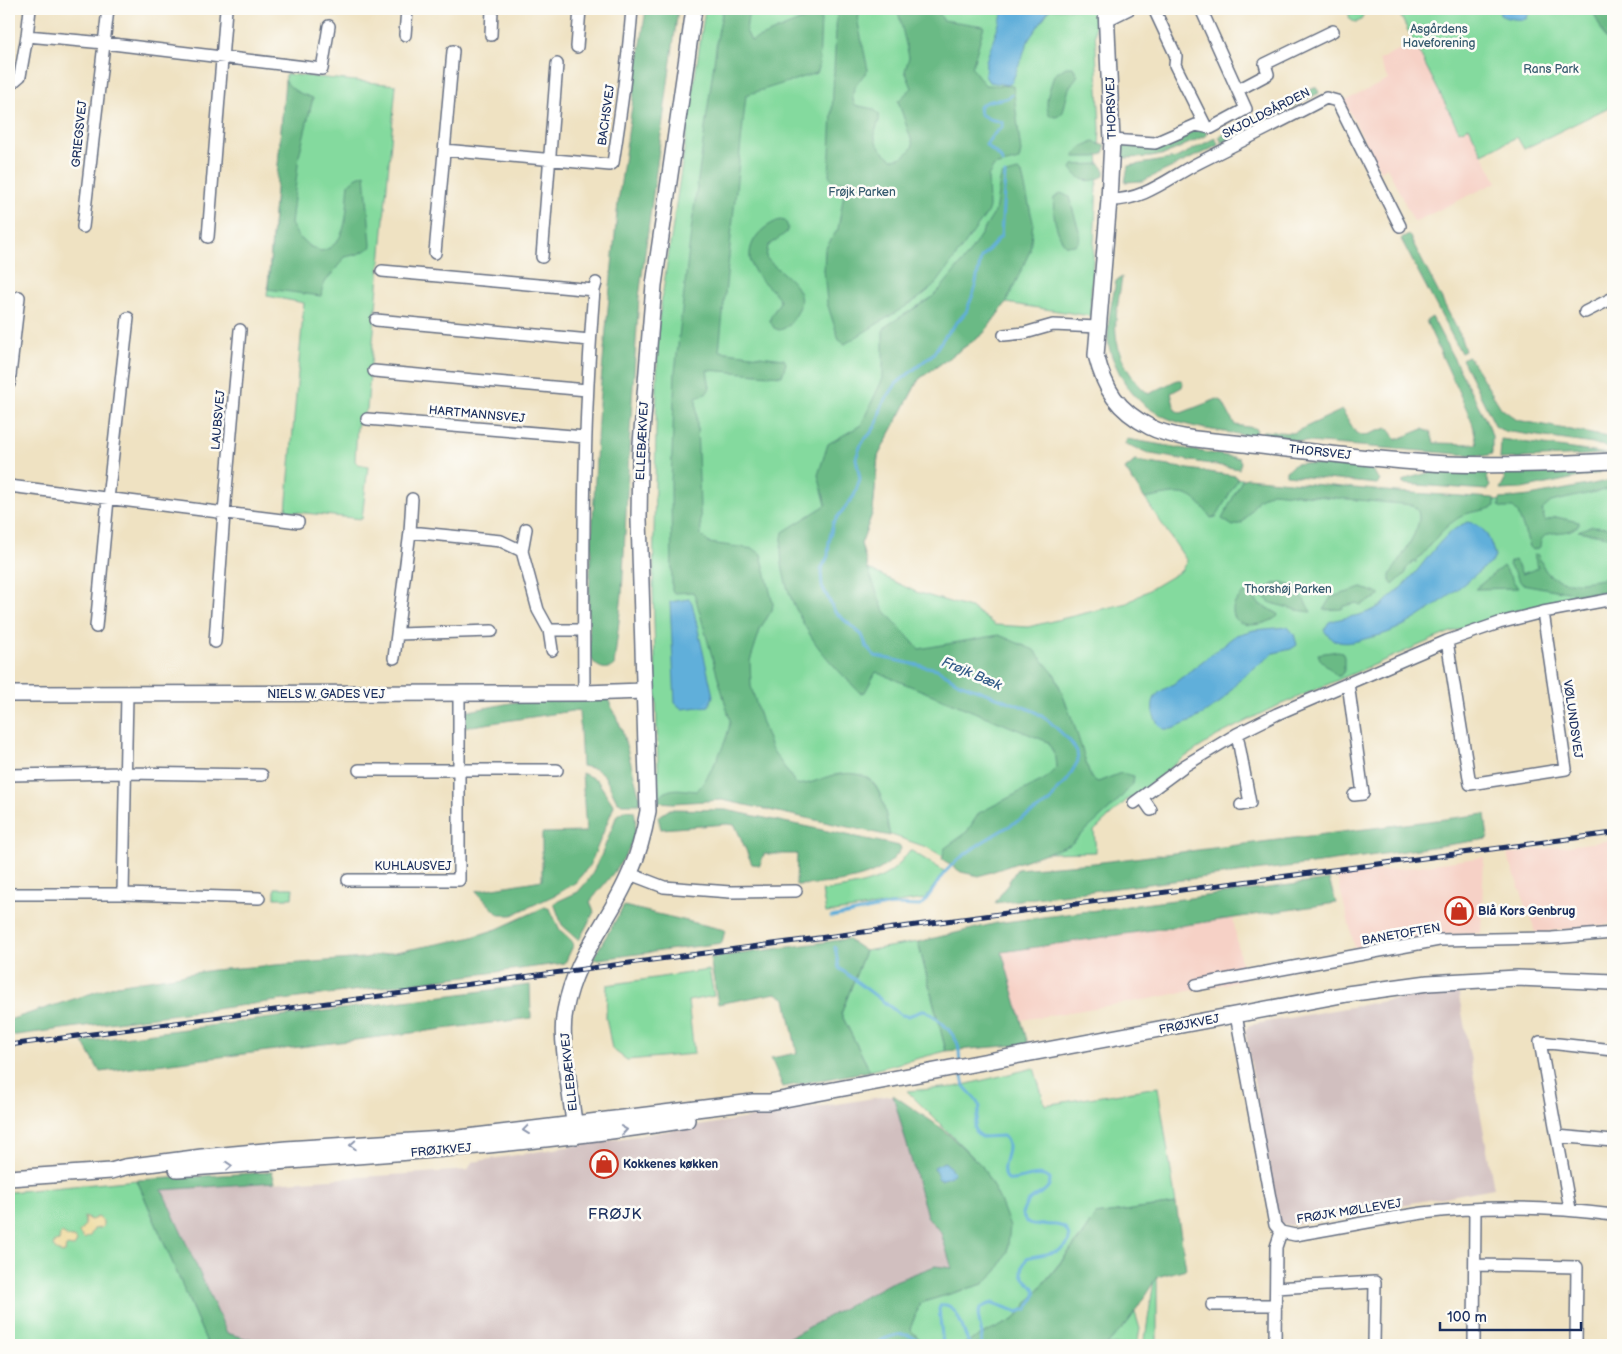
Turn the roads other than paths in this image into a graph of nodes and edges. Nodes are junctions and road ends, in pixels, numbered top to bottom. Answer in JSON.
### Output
{"nodes":[{"id":1,"x":30,"y":9,"type":"edge"},
{"id":2,"x":108,"y":9,"type":"edge"},
{"id":3,"x":226,"y":9,"type":"edge"},
{"id":4,"x":407,"y":9,"type":"edge"},
{"id":5,"x":492,"y":9,"type":"edge"},
{"id":6,"x":580,"y":9,"type":"edge"},
{"id":7,"x":632,"y":9,"type":"edge"},
{"id":8,"x":694,"y":9,"type":"edge"},
{"id":9,"x":1129,"y":9,"type":"edge"},
{"id":10,"x":1154,"y":9,"type":"edge"},
{"id":11,"x":1201,"y":9,"type":"edge"},
{"id":12,"x":1107,"y":15,"type":"edge"},
{"id":13,"x":329,"y":26,"type":"dead end"},
{"id":14,"x":1334,"y":31,"type":"dead end"},
{"id":15,"x":491,"y":34,"type":"dead end"},
{"id":16,"x":405,"y":35,"type":"dead end"},
{"id":17,"x":27,"y":36,"type":"junction"},
{"id":18,"x":104,"y":43,"type":"junction"},
{"id":19,"x":576,"y":47,"type":"dead end"},
{"id":20,"x":453,"y":51,"type":"dead end"},
{"id":21,"x":222,"y":58,"type":"junction"},
{"id":22,"x":557,"y":64,"type":"dead end"},
{"id":23,"x":9,"y":82,"type":"edge"},
{"id":24,"x":1238,"y":90,"type":"junction"},
{"id":25,"x":1206,"y":127,"type":"junction"},
{"id":26,"x":1112,"y":140,"type":"junction"},
{"id":27,"x":444,"y":150,"type":"junction"},
{"id":28,"x":551,"y":160,"type":"junction"},
{"id":29,"x":1110,"y":200,"type":"junction"},
{"id":30,"x":1400,"y":226,"type":"dead end"},
{"id":31,"x":83,"y":227,"type":"dead end"},
{"id":32,"x":208,"y":237,"type":"dead end"},
{"id":33,"x":435,"y":253,"type":"dead end"},
{"id":34,"x":542,"y":257,"type":"dead end"},
{"id":35,"x":382,"y":271,"type":"dead end"},
{"id":36,"x":19,"y":297,"type":"dead end"},
{"id":37,"x":1613,"y":298,"type":"edge"},
{"id":38,"x":1585,"y":312,"type":"dead end"},
{"id":39,"x":128,"y":318,"type":"dead end"},
{"id":40,"x":376,"y":320,"type":"dead end"},
{"id":41,"x":1098,"y":326,"type":"junction"},
{"id":42,"x":240,"y":330,"type":"dead end"},
{"id":43,"x":1004,"y":335,"type":"dead end"},
{"id":44,"x":590,"y":340,"type":"junction"},
{"id":45,"x":374,"y":371,"type":"dead end"},
{"id":46,"x":9,"y":384,"type":"edge"},
{"id":47,"x":587,"y":390,"type":"junction"},
{"id":48,"x":367,"y":419,"type":"dead end"},
{"id":49,"x":585,"y":437,"type":"junction"},
{"id":50,"x":1613,"y":462,"type":"edge"},
{"id":51,"x":9,"y":486,"type":"edge"},
{"id":52,"x":108,"y":499,"type":"junction"},
{"id":53,"x":412,"y":499,"type":"dead end"},
{"id":54,"x":224,"y":513,"type":"junction"},
{"id":55,"x":298,"y":522,"type":"dead end"},
{"id":56,"x":526,"y":529,"type":"dead end"},
{"id":57,"x":410,"y":532,"type":"junction"},
{"id":58,"x":522,"y":551,"type":"junction"},
{"id":59,"x":1613,"y":599,"type":"edge"},
{"id":60,"x":1543,"y":612,"type":"junction"},
{"id":61,"x":96,"y":627,"type":"dead end"},
{"id":62,"x":549,"y":630,"type":"junction"},
{"id":63,"x":583,"y":630,"type":"junction"},
{"id":64,"x":492,"y":631,"type":"dead end"},
{"id":65,"x":398,"y":634,"type":"junction"},
{"id":66,"x":1447,"y":641,"type":"junction"},
{"id":67,"x":215,"y":642,"type":"dead end"},
{"id":68,"x":552,"y":650,"type":"dead end"},
{"id":69,"x":394,"y":658,"type":"dead end"},
{"id":70,"x":1348,"y":683,"type":"junction"},
{"id":71,"x":644,"y":691,"type":"junction"},
{"id":72,"x":9,"y":694,"type":"edge"},
{"id":73,"x":126,"y":694,"type":"junction"},
{"id":74,"x":459,"y":694,"type":"junction"},
{"id":75,"x":584,"y":694,"type":"junction"},
{"id":76,"x":1237,"y":734,"type":"junction"},
{"id":77,"x":359,"y":770,"type":"dead end"},
{"id":78,"x":459,"y":770,"type":"junction"},
{"id":79,"x":557,"y":770,"type":"dead end"},
{"id":80,"x":125,"y":774,"type":"junction"},
{"id":81,"x":9,"y":775,"type":"edge"},
{"id":82,"x":262,"y":775,"type":"dead end"},
{"id":83,"x":1354,"y":795,"type":"dead end"},
{"id":84,"x":1241,"y":805,"type":"dead end"},
{"id":85,"x":1152,"y":810,"type":"dead end"},
{"id":86,"x":630,"y":874,"type":"junction"},
{"id":87,"x":348,"y":880,"type":"dead end"},
{"id":88,"x":796,"y":891,"type":"dead end"},
{"id":89,"x":9,"y":894,"type":"edge"},
{"id":90,"x":123,"y":894,"type":"junction"},
{"id":91,"x":259,"y":898,"type":"dead end"},
{"id":92,"x":1613,"y":933,"type":"edge"},
{"id":93,"x":1613,"y":982,"type":"edge"},
{"id":94,"x":1196,"y":985,"type":"dead end"},
{"id":95,"x":1236,"y":1015,"type":"junction"},
{"id":96,"x":1613,"y":1050,"type":"edge"},
{"id":97,"x":575,"y":1130,"type":"junction"},
{"id":98,"x":1557,"y":1136,"type":"junction"},
{"id":99,"x":1613,"y":1141,"type":"edge"},
{"id":100,"x":9,"y":1178,"type":"edge"},
{"id":101,"x":1475,"y":1209,"type":"junction"},
{"id":102,"x":1570,"y":1210,"type":"junction"},
{"id":103,"x":1613,"y":1215,"type":"edge"},
{"id":104,"x":1281,"y":1232,"type":"junction"},
{"id":105,"x":1475,"y":1265,"type":"junction"},
{"id":106,"x":1276,"y":1288,"type":"junction"},
{"id":107,"x":1212,"y":1305,"type":"dead end"},
{"id":108,"x":1276,"y":1305,"type":"junction"},
{"id":109,"x":1275,"y":1345,"type":"edge"},
{"id":110,"x":1374,"y":1345,"type":"edge"},
{"id":111,"x":1474,"y":1345,"type":"edge"},
{"id":112,"x":1576,"y":1345,"type":"edge"}],
"edges":[{"from":1,"to":17,"type":"street"},
{"from":2,"to":18,"type":"street","name":"GRIEGSVEJ"},
{"from":3,"to":21,"type":"street"},
{"from":4,"to":16,"type":"street"},
{"from":5,"to":15,"type":"street"},
{"from":6,"to":19,"type":"street"},
{"from":7,"to":28,"type":"street","name":"BACHSVEJ"},
{"from":8,"to":71,"type":"street","name":"ELLEBÆKVEJ"},
{"from":9,"to":12,"type":"street"},
{"from":10,"to":25,"type":"street"},
{"from":11,"to":24,"type":"street"},
{"from":12,"to":26,"type":"street","name":"THORSVEJ"},
{"from":13,"to":21,"type":"street"},
{"from":14,"to":24,"type":"street"},
{"from":17,"to":18,"type":"street"},
{"from":17,"to":23,"type":"street"},
{"from":18,"to":21,"type":"street"},
{"from":18,"to":31,"type":"street","name":"GRIEGSVEJ"},
{"from":20,"to":27,"type":"street"},
{"from":21,"to":32,"type":"street"},
{"from":22,"to":28,"type":"street"},
{"from":24,"to":25,"type":"street"},
{"from":25,"to":26,"type":"street"},
{"from":26,"to":29,"type":"street","name":"THORSVEJ"},
{"from":27,"to":28,"type":"street","name":"BACHSVEJ"},
{"from":27,"to":33,"type":"street"},
{"from":28,"to":34,"type":"street"},
{"from":29,"to":30,"type":"street","name":"SKJOLDGÅRDEN"},
{"from":29,"to":41,"type":"street","name":"THORSVEJ"},
{"from":35,"to":44,"type":"street"},
{"from":36,"to":46,"type":"street"},
{"from":37,"to":38,"type":"street"},
{"from":39,"to":52,"type":"street"},
{"from":40,"to":44,"type":"street"},
{"from":41,"to":43,"type":"street"},
{"from":41,"to":50,"type":"street","name":"THORSVEJ"},
{"from":42,"to":54,"type":"street","name":"LAUBSVEJ"},
{"from":44,"to":47,"type":"street"},
{"from":45,"to":47,"type":"street"},
{"from":47,"to":49,"type":"street"},
{"from":48,"to":49,"type":"street","name":"HARTMANNSVEJ"},
{"from":49,"to":63,"type":"street"},
{"from":51,"to":52,"type":"street"},
{"from":52,"to":54,"type":"street"},
{"from":52,"to":61,"type":"street"},
{"from":53,"to":57,"type":"street"},
{"from":54,"to":55,"type":"street"},
{"from":54,"to":67,"type":"street","name":"LAUBSVEJ"},
{"from":56,"to":58,"type":"street"},
{"from":57,"to":58,"type":"street"},
{"from":57,"to":65,"type":"street"},
{"from":58,"to":62,"type":"street"},
{"from":59,"to":60,"type":"street"},
{"from":60,"to":66,"type":"street"},
{"from":60,"to":66,"type":"street","name":"VØLUNDSVEJ"},
{"from":62,"to":63,"type":"street"},
{"from":62,"to":68,"type":"street"},
{"from":63,"to":75,"type":"street"},
{"from":64,"to":65,"type":"street"},
{"from":65,"to":69,"type":"street"},
{"from":66,"to":70,"type":"street"},
{"from":70,"to":76,"type":"street"},
{"from":70,"to":83,"type":"street"},
{"from":71,"to":75,"type":"street","name":"NIELS W. GADES VEJ"},
{"from":71,"to":86,"type":"street","name":"ELLEBÆKVEJ"},
{"from":72,"to":73,"type":"street","name":"NIELS W. GADES VEJ"},
{"from":73,"to":74,"type":"street","name":"NIELS W. GADES VEJ"},
{"from":73,"to":80,"type":"street"},
{"from":74,"to":75,"type":"street","name":"NIELS W. GADES VEJ"},
{"from":74,"to":78,"type":"street","name":"KUHLAUSVEJ"},
{"from":76,"to":84,"type":"street"},
{"from":76,"to":85,"type":"street"},
{"from":77,"to":78,"type":"street"},
{"from":78,"to":79,"type":"street"},
{"from":78,"to":87,"type":"street","name":"KUHLAUSVEJ"},
{"from":80,"to":81,"type":"street"},
{"from":80,"to":82,"type":"street"},
{"from":80,"to":90,"type":"street"},
{"from":86,"to":88,"type":"street"},
{"from":86,"to":97,"type":"street","name":"ELLEBÆKVEJ"},
{"from":89,"to":90,"type":"street"},
{"from":90,"to":91,"type":"street"},
{"from":92,"to":94,"type":"street","name":"BANETOFTEN"},
{"from":93,"to":95,"type":"street","name":"FRØJKVEJ"},
{"from":95,"to":97,"type":"street","name":"FRØJKVEJ"},
{"from":95,"to":104,"type":"street","name":"FRØJK MØLLEVEJ"},
{"from":96,"to":98,"type":"street"},
{"from":97,"to":100,"type":"street","name":"FRØJKVEJ"},
{"from":98,"to":99,"type":"street"},
{"from":98,"to":102,"type":"street"},
{"from":101,"to":102,"type":"street","name":"FRØJK MØLLEVEJ"},
{"from":101,"to":104,"type":"street","name":"FRØJK MØLLEVEJ"},
{"from":101,"to":105,"type":"street"},
{"from":102,"to":103,"type":"street","name":"FRØJK MØLLEVEJ"},
{"from":104,"to":106,"type":"street"},
{"from":105,"to":111,"type":"street"},
{"from":105,"to":112,"type":"street"},
{"from":106,"to":108,"type":"street"},
{"from":106,"to":110,"type":"street"},
{"from":107,"to":108,"type":"street"},
{"from":108,"to":109,"type":"street"}]}
